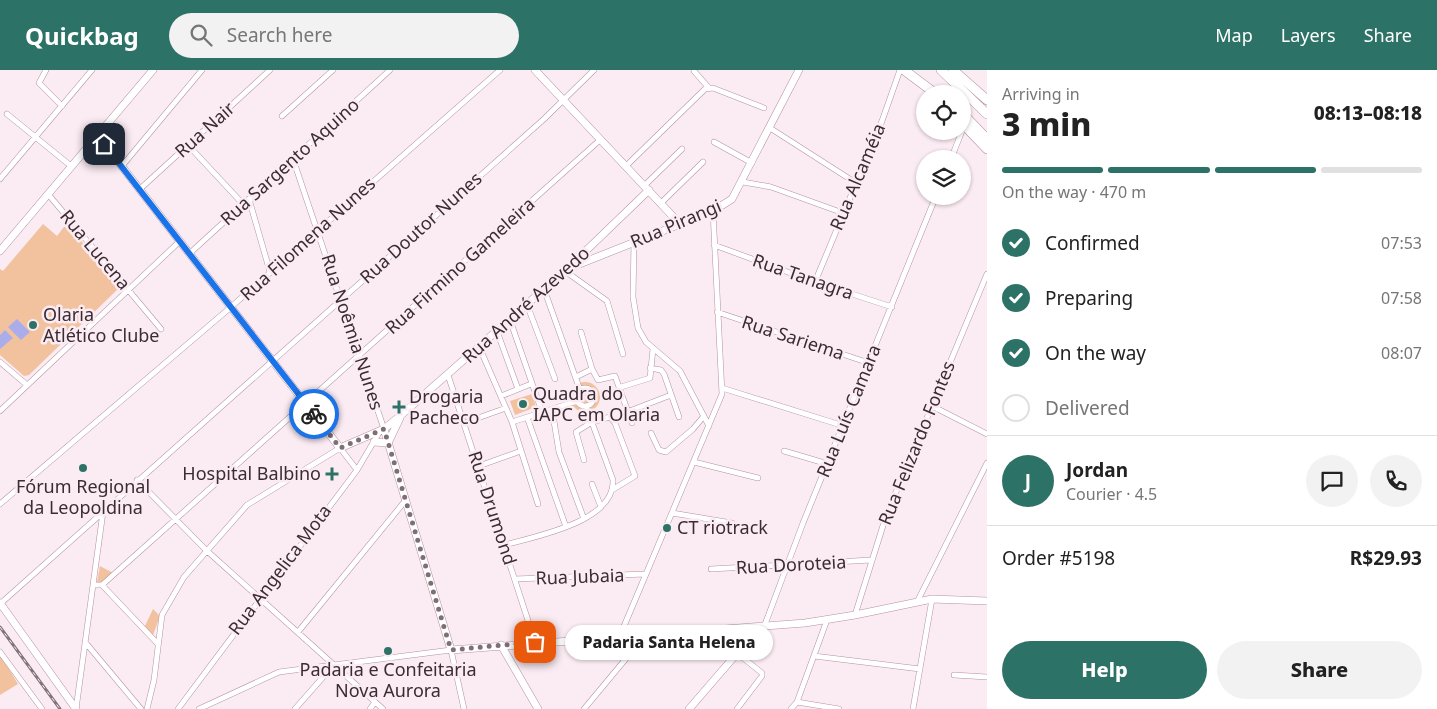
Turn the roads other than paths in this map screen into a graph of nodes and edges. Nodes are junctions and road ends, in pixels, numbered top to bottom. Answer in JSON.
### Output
{"nodes":[{"id":1,"x":46,"y":70,"type":"edge"},
{"id":2,"x":92,"y":70,"type":"edge"},
{"id":3,"x":153,"y":70,"type":"edge"},
{"id":4,"x":202,"y":70,"type":"edge"},
{"id":5,"x":332,"y":70,"type":"edge"},
{"id":6,"x":390,"y":70,"type":"edge"},
{"id":7,"x":500,"y":70,"type":"edge"},
{"id":8,"x":535,"y":70,"type":"edge"},
{"id":9,"x":594,"y":70,"type":"edge"},
{"id":10,"x":799,"y":70,"type":"edge"},
{"id":11,"x":902,"y":70,"type":"edge"},
{"id":12,"x":914,"y":70,"type":"edge"},
{"id":13,"x":941,"y":70,"type":"edge"},
{"id":14,"x":953,"y":70,"type":"edge"},
{"id":15,"x":268,"y":71,"type":"edge"},
{"id":16,"x":694,"y":71,"type":"dead end"},
{"id":17,"x":920,"y":85,"type":"edge"},
{"id":18,"x":923,"y":85,"type":"edge"},
{"id":19,"x":932,"y":85,"type":"edge"},
{"id":20,"x":709,"y":88,"type":"junction"},
{"id":21,"x":564,"y":100,"type":"junction"},
{"id":22,"x":987,"y":100,"type":"edge"},
{"id":23,"x":62,"y":106,"type":"junction"},
{"id":24,"x":764,"y":108,"type":"dead end"},
{"id":25,"x":7,"y":114,"type":"dead end"},
{"id":26,"x":987,"y":114,"type":"edge"},
{"id":27,"x":282,"y":116,"type":"dead end"},
{"id":28,"x":971,"y":123,"type":"edge"},
{"id":29,"x":770,"y":128,"type":"junction"},
{"id":30,"x":971,"y":132,"type":"edge"},
{"id":31,"x":971,"y":134,"type":"edge"},
{"id":32,"x":35,"y":137,"type":"junction"},
{"id":33,"x":601,"y":140,"type":"junction"},
{"id":34,"x":987,"y":140,"type":"edge"},
{"id":35,"x":92,"y":141,"type":"junction"},
{"id":36,"x":714,"y":142,"type":"dead end"},
{"id":37,"x":987,"y":144,"type":"edge"},
{"id":38,"x":188,"y":145,"type":"junction"},
{"id":39,"x":682,"y":149,"type":"dead end"},
{"id":40,"x":987,"y":150,"type":"edge"},
{"id":41,"x":293,"y":159,"type":"junction"},
{"id":42,"x":703,"y":162,"type":"dead end"},
{"id":43,"x":752,"y":163,"type":"junction"},
{"id":44,"x":71,"y":166,"type":"junction"},
{"id":45,"x":122,"y":166,"type":"junction"},
{"id":46,"x":626,"y":166,"type":"junction"},
{"id":47,"x":0,"y":179,"type":"edge"},
{"id":48,"x":743,"y":182,"type":"junction"},
{"id":49,"x":856,"y":183,"type":"junction"},
{"id":50,"x":646,"y":188,"type":"junction"},
{"id":51,"x":140,"y":190,"type":"junction"},
{"id":52,"x":48,"y":194,"type":"junction"},
{"id":53,"x":249,"y":199,"type":"junction"},
{"id":54,"x":243,"y":204,"type":"junction"},
{"id":55,"x":661,"y":204,"type":"junction"},
{"id":56,"x":932,"y":205,"type":"edge"},
{"id":57,"x":713,"y":211,"type":"junction"},
{"id":58,"x":843,"y":213,"type":"junction"},
{"id":59,"x":680,"y":224,"type":"junction"},
{"id":60,"x":318,"y":229,"type":"junction"},
{"id":61,"x":180,"y":241,"type":"junction"},
{"id":62,"x":634,"y":242,"type":"junction"},
{"id":63,"x":714,"y":245,"type":"junction"},
{"id":64,"x":0,"y":251,"type":"edge"},
{"id":65,"x":189,"y":254,"type":"junction"},
{"id":66,"x":566,"y":270,"type":"junction"},
{"id":67,"x":270,"y":272,"type":"junction"},
{"id":68,"x":987,"y":274,"type":"edge"},
{"id":69,"x":814,"y":282,"type":"junction"},
{"id":70,"x":127,"y":289,"type":"junction"},
{"id":71,"x":545,"y":290,"type":"junction"},
{"id":72,"x":340,"y":301,"type":"junction"},
{"id":73,"x":231,"y":307,"type":"junction"},
{"id":74,"x":892,"y":307,"type":"junction"},
{"id":75,"x":717,"y":312,"type":"junction"},
{"id":76,"x":510,"y":321,"type":"junction"},
{"id":77,"x":161,"y":329,"type":"dead end"},
{"id":78,"x":581,"y":332,"type":"dead end"},
{"id":79,"x":653,"y":349,"type":"junction"},
{"id":80,"x":481,"y":351,"type":"dead end"},
{"id":81,"x":623,"y":354,"type":"dead end"},
{"id":82,"x":358,"y":357,"type":"junction"},
{"id":83,"x":271,"y":360,"type":"junction"},
{"id":84,"x":0,"y":362,"type":"edge"},
{"id":85,"x":869,"y":363,"type":"junction"},
{"id":86,"x":650,"y":368,"type":"junction"},
{"id":87,"x":592,"y":369,"type":"junction"},
{"id":88,"x":448,"y":375,"type":"junction"},
{"id":89,"x":576,"y":377,"type":"junction"},
{"id":90,"x":554,"y":379,"type":"dead end"},
{"id":91,"x":531,"y":384,"type":"junction"},
{"id":92,"x":27,"y":385,"type":"junction"},
{"id":93,"x":621,"y":387,"type":"dead end"},
{"id":94,"x":722,"y":388,"type":"junction"},
{"id":95,"x":518,"y":389,"type":"junction"},
{"id":96,"x":580,"y":390,"type":"junction"},
{"id":97,"x":671,"y":395,"type":"junction"},
{"id":98,"x":500,"y":396,"type":"junction"},
{"id":99,"x":577,"y":401,"type":"junction"},
{"id":100,"x":306,"y":403,"type":"junction"},
{"id":101,"x":586,"y":406,"type":"junction"},
{"id":102,"x":932,"y":406,"type":"junction"},
{"id":103,"x":506,"y":408,"type":"junction"},
{"id":104,"x":552,"y":409,"type":"junction"},
{"id":105,"x":0,"y":411,"type":"edge"},
{"id":106,"x":542,"y":412,"type":"junction"},
{"id":107,"x":627,"y":412,"type":"junction"},
{"id":108,"x":400,"y":416,"type":"junction"},
{"id":109,"x":704,"y":416,"type":"junction"},
{"id":110,"x":527,"y":417,"type":"junction"},
{"id":111,"x":679,"y":417,"type":"dead end"},
{"id":112,"x":464,"y":422,"type":"junction"},
{"id":113,"x":512,"y":422,"type":"junction"},
{"id":114,"x":592,"y":422,"type":"junction"},
{"id":115,"x":632,"y":423,"type":"dead end"},
{"id":116,"x":709,"y":426,"type":"junction"},
{"id":117,"x":844,"y":426,"type":"junction"},
{"id":118,"x":382,"y":430,"type":"junction"},
{"id":119,"x":651,"y":433,"type":"dead end"},
{"id":120,"x":987,"y":434,"type":"edge"},
{"id":121,"x":374,"y":442,"type":"junction"},
{"id":122,"x":388,"y":442,"type":"junction"},
{"id":123,"x":340,"y":448,"type":"junction"},
{"id":124,"x":521,"y":451,"type":"junction"},
{"id":125,"x":784,"y":451,"type":"dead end"},
{"id":126,"x":584,"y":460,"type":"dead end"},
{"id":127,"x":694,"y":462,"type":"junction"},
{"id":128,"x":987,"y":463,"type":"edge"},
{"id":129,"x":828,"y":464,"type":"junction"},
{"id":130,"x":479,"y":466,"type":"junction"},
{"id":131,"x":357,"y":470,"type":"junction"},
{"id":132,"x":758,"y":478,"type":"dead end"},
{"id":133,"x":137,"y":480,"type":"junction"},
{"id":134,"x":592,"y":484,"type":"dead end"},
{"id":135,"x":612,"y":490,"type":"junction"},
{"id":136,"x":405,"y":501,"type":"junction"},
{"id":137,"x":0,"y":504,"type":"edge"},
{"id":138,"x":538,"y":504,"type":"dead end"},
{"id":139,"x":601,"y":507,"type":"junction"},
{"id":140,"x":103,"y":512,"type":"junction"},
{"id":141,"x":672,"y":513,"type":"junction"},
{"id":142,"x":175,"y":519,"type":"junction"},
{"id":143,"x":584,"y":519,"type":"junction"},
{"id":144,"x":732,"y":523,"type":"dead end"},
{"id":145,"x":566,"y":526,"type":"junction"},
{"id":146,"x":505,"y":545,"type":"junction"},
{"id":147,"x":206,"y":550,"type":"junction"},
{"id":148,"x":871,"y":560,"type":"junction"},
{"id":149,"x":787,"y":565,"type":"junction"},
{"id":150,"x":711,"y":569,"type":"dead end"},
{"id":151,"x":645,"y":574,"type":"junction"},
{"id":152,"x":515,"y":579,"type":"junction"},
{"id":153,"x":93,"y":585,"type":"junction"},
{"id":154,"x":102,"y":585,"type":"junction"},
{"id":155,"x":259,"y":598,"type":"junction"},
{"id":156,"x":932,"y":599,"type":"junction"},
{"id":157,"x":987,"y":601,"type":"edge"},
{"id":158,"x":917,"y":602,"type":"junction"},
{"id":159,"x":0,"y":604,"type":"edge"},
{"id":160,"x":855,"y":616,"type":"junction"},
{"id":161,"x":827,"y":620,"type":"junction"},
{"id":162,"x":762,"y":628,"type":"junction"},
{"id":163,"x":298,"y":632,"type":"junction"},
{"id":164,"x":644,"y":637,"type":"junction"},
{"id":165,"x":618,"y":638,"type":"junction"},
{"id":166,"x":85,"y":642,"type":"junction"},
{"id":167,"x":535,"y":642,"type":"junction"},
{"id":168,"x":158,"y":644,"type":"junction"},
{"id":169,"x":501,"y":645,"type":"junction"},
{"id":170,"x":451,"y":650,"type":"junction"},
{"id":171,"x":0,"y":652,"type":"edge"},
{"id":172,"x":737,"y":653,"type":"junction"},
{"id":173,"x":814,"y":656,"type":"junction"},
{"id":174,"x":334,"y":666,"type":"junction"},
{"id":175,"x":920,"y":668,"type":"junction"},
{"id":176,"x":954,"y":675,"type":"dead end"},
{"id":177,"x":987,"y":677,"type":"edge"},
{"id":178,"x":375,"y":702,"type":"junction"},
{"id":179,"x":798,"y":702,"type":"junction"},
{"id":180,"x":42,"y":709,"type":"edge"},
{"id":181,"x":76,"y":709,"type":"edge"},
{"id":182,"x":141,"y":709,"type":"edge"},
{"id":183,"x":147,"y":709,"type":"edge"},
{"id":184,"x":178,"y":709,"type":"edge"},
{"id":185,"x":199,"y":709,"type":"edge"},
{"id":186,"x":295,"y":709,"type":"edge"},
{"id":187,"x":370,"y":709,"type":"edge"},
{"id":188,"x":383,"y":709,"type":"edge"},
{"id":189,"x":464,"y":709,"type":"edge"},
{"id":190,"x":538,"y":709,"type":"edge"},
{"id":191,"x":584,"y":709,"type":"edge"},
{"id":192,"x":689,"y":709,"type":"edge"},
{"id":193,"x":737,"y":709,"type":"edge"},
{"id":194,"x":792,"y":709,"type":"edge"},
{"id":195,"x":804,"y":709,"type":"edge"},
{"id":196,"x":839,"y":709,"type":"edge"},
{"id":197,"x":913,"y":709,"type":"edge"}],
"edges":[{"from":1,"to":23,"type":"street"},
{"from":2,"to":23,"type":"street"},
{"from":3,"to":35,"type":"street"},
{"from":4,"to":45,"type":"street"},
{"from":5,"to":27,"type":"street"},
{"from":6,"to":41,"type":"street","name":"Rua Sargento Aquino"},
{"from":7,"to":60,"type":"street","name":"Rua Filomena Nunes"},
{"from":8,"to":21,"type":"street"},
{"from":9,"to":21,"type":"street","name":"Rua Doutor Nunes"},
{"from":10,"to":29,"type":"street","name":"Rua Pirangi"},
{"from":11,"to":17,"type":"highway"},
{"from":11,"to":18,"type":"highway"},
{"from":11,"to":49,"type":"street","name":"Rua Alcaméia"},
{"from":12,"to":19,"type":"highway"},
{"from":13,"to":26,"type":"highway"},
{"from":14,"to":22,"type":"highway"},
{"from":15,"to":38,"type":"street","name":"Rua Nair"},
{"from":16,"to":20,"type":"street"},
{"from":20,"to":24,"type":"street"},
{"from":20,"to":46,"type":"street"},
{"from":21,"to":33,"type":"street"},
{"from":21,"to":72,"type":"street","name":"Rua Doutor Nunes"},
{"from":23,"to":32,"type":"street"},
{"from":25,"to":32,"type":"street"},
{"from":28,"to":34,"type":"highway"},
{"from":29,"to":43,"type":"street","name":"Rua Pirangi"},
{"from":29,"to":49,"type":"street"},
{"from":30,"to":37,"type":"highway"},
{"from":31,"to":40,"type":"highway"},
{"from":32,"to":44,"type":"street"},
{"from":32,"to":47,"type":"street"},
{"from":33,"to":46,"type":"street"},
{"from":33,"to":82,"type":"street","name":"Rua Firmino Gameleira"},
{"from":35,"to":44,"type":"street"},
{"from":35,"to":45,"type":"street"},
{"from":36,"to":43,"type":"street"},
{"from":38,"to":51,"type":"street","name":"Rua Nair"},
{"from":38,"to":54,"type":"street"},
{"from":39,"to":50,"type":"street"},
{"from":41,"to":53,"type":"street","name":"Rua Sargento Aquino"},
{"from":41,"to":60,"type":"street","name":"Rua Noêmia Nunes"},
{"from":42,"to":55,"type":"street"},
{"from":43,"to":48,"type":"street","name":"Rua Pirangi"},
{"from":44,"to":52,"type":"street"},
{"from":45,"to":51,"type":"street"},
{"from":46,"to":50,"type":"street"},
{"from":48,"to":57,"type":"street","name":"Rua Pirangi"},
{"from":48,"to":58,"type":"street"},
{"from":49,"to":58,"type":"street","name":"Rua Alcaméia"},
{"from":50,"to":55,"type":"street"},
{"from":50,"to":66,"type":"street","name":"Rua André Azevedo"},
{"from":51,"to":61,"type":"street"},
{"from":52,"to":64,"type":"street"},
{"from":52,"to":70,"type":"street","name":"Rua Lucena"},
{"from":53,"to":54,"type":"street","name":"Rua Sargento Aquino"},
{"from":53,"to":67,"type":"street"},
{"from":54,"to":65,"type":"street","name":"Rua Sargento Aquino"},
{"from":55,"to":59,"type":"street"},
{"from":56,"to":74,"type":"street","name":"Rua Luís Camara"},
{"from":57,"to":59,"type":"street","name":"Rua Pirangi"},
{"from":57,"to":63,"type":"street"},
{"from":58,"to":69,"type":"street","name":"Rua Alcaméia"},
{"from":59,"to":62,"type":"street","name":"Rua Pirangi"},
{"from":60,"to":67,"type":"street","name":"Rua Filomena Nunes"},
{"from":60,"to":72,"type":"street","name":"Rua Noêmia Nunes"},
{"from":61,"to":65,"type":"street"},
{"from":61,"to":70,"type":"street"},
{"from":62,"to":66,"type":"street","name":"Rua Pirangi"},
{"from":62,"to":79,"type":"street"},
{"from":63,"to":69,"type":"street","name":"Rua Tanagra"},
{"from":63,"to":75,"type":"street"},
{"from":65,"to":73,"type":"street"},
{"from":66,"to":71,"type":"street","name":"Rua André Azevedo"},
{"from":66,"to":81,"type":"street"},
{"from":67,"to":73,"type":"street","name":"Rua Filomena Nunes"},
{"from":68,"to":102,"type":"street","name":"Rua Felizardo Fontes"},
{"from":69,"to":74,"type":"street","name":"Rua Tanagra"},
{"from":70,"to":77,"type":"street","name":"Rua Lucena"},
{"from":70,"to":92,"type":"street"},
{"from":71,"to":76,"type":"street","name":"Rua André Azevedo"},
{"from":71,"to":89,"type":"street"},
{"from":71,"to":90,"type":"street"},
{"from":72,"to":82,"type":"street","name":"Rua Noêmia Nunes"},
{"from":72,"to":83,"type":"street","name":"Rua Doutor Nunes"},
{"from":73,"to":83,"type":"street"},
{"from":73,"to":137,"type":"street","name":"Rua Filomena Nunes"},
{"from":74,"to":85,"type":"street","name":"Rua Luís Camara"},
{"from":75,"to":85,"type":"street","name":"Rua Sariema"},
{"from":75,"to":94,"type":"street"},
{"from":76,"to":88,"type":"street","name":"Rua André Azevedo"},
{"from":76,"to":91,"type":"street"},
{"from":76,"to":95,"type":"street"},
{"from":78,"to":87,"type":"street"},
{"from":79,"to":86,"type":"street"},
{"from":79,"to":109,"type":"street"},
{"from":80,"to":98,"type":"street"},
{"from":82,"to":100,"type":"street","name":"Rua Firmino Gameleira"},
{"from":82,"to":118,"type":"street","name":"Rua Noêmia Nunes"},
{"from":83,"to":100,"type":"street"},
{"from":83,"to":133,"type":"street","name":"Rua Doutor Nunes"},
{"from":84,"to":92,"type":"street"},
{"from":85,"to":117,"type":"street","name":"Rua Luís Camara"},
{"from":86,"to":93,"type":"street"},
{"from":86,"to":97,"type":"street"},
{"from":87,"to":89,"type":"street"},
{"from":87,"to":107,"type":"street"},
{"from":88,"to":108,"type":"street","name":"Rua André Azevedo"},
{"from":88,"to":112,"type":"street","name":"Rua Drumond"},
{"from":89,"to":96,"type":"street"},
{"from":91,"to":95,"type":"street"},
{"from":91,"to":106,"type":"street"},
{"from":92,"to":105,"type":"street"},
{"from":94,"to":116,"type":"street"},
{"from":94,"to":117,"type":"street"},
{"from":95,"to":98,"type":"street"},
{"from":96,"to":99,"type":"street"},
{"from":96,"to":101,"type":"street"},
{"from":97,"to":107,"type":"street"},
{"from":97,"to":111,"type":"street"},
{"from":98,"to":103,"type":"street"},
{"from":99,"to":101,"type":"street"},
{"from":99,"to":104,"type":"street"},
{"from":100,"to":123,"type":"street"},
{"from":100,"to":142,"type":"street","name":"Rua Firmino Gameleira"},
{"from":101,"to":114,"type":"street"},
{"from":102,"to":120,"type":"street"},
{"from":102,"to":148,"type":"street","name":"Rua Felizardo Fontes"},
{"from":103,"to":112,"type":"street"},
{"from":103,"to":113,"type":"street"},
{"from":104,"to":106,"type":"street"},
{"from":104,"to":143,"type":"street"},
{"from":106,"to":110,"type":"street"},
{"from":107,"to":115,"type":"street"},
{"from":108,"to":118,"type":"street","name":"Rua André Azevedo"},
{"from":108,"to":122,"type":"street","name":"Rua André Azevedo"},
{"from":109,"to":116,"type":"street"},
{"from":109,"to":119,"type":"street"},
{"from":110,"to":113,"type":"street"},
{"from":110,"to":145,"type":"street"},
{"from":112,"to":130,"type":"street","name":"Rua Drumond"},
{"from":113,"to":124,"type":"street"},
{"from":114,"to":126,"type":"street"},
{"from":114,"to":135,"type":"street"},
{"from":114,"to":135,"type":"street"},
{"from":116,"to":127,"type":"street"},
{"from":117,"to":129,"type":"street","name":"Rua Luís Camara"},
{"from":118,"to":121,"type":"street","name":"Rua Angelica Mota"},
{"from":118,"to":122,"type":"street","name":"Rua Noêmia Nunes"},
{"from":118,"to":123,"type":"street","name":"Rua André Azevedo"},
{"from":121,"to":122,"type":"street"},
{"from":121,"to":131,"type":"street","name":"Rua Angelica Mota"},
{"from":122,"to":136,"type":"street","name":"Rua Noêmia Nunes"},
{"from":123,"to":131,"type":"street"},
{"from":123,"to":147,"type":"street"},
{"from":124,"to":130,"type":"street"},
{"from":124,"to":138,"type":"street"},
{"from":125,"to":129,"type":"street"},
{"from":127,"to":132,"type":"street"},
{"from":127,"to":141,"type":"street"},
{"from":128,"to":158,"type":"street"},
{"from":129,"to":149,"type":"street","name":"Rua Luís Camara"},
{"from":130,"to":146,"type":"street","name":"Rua Drumond"},
{"from":131,"to":155,"type":"street","name":"Rua Angelica Mota"},
{"from":133,"to":140,"type":"street","name":"Rua Doutor Nunes"},
{"from":133,"to":142,"type":"street"},
{"from":134,"to":139,"type":"street"},
{"from":135,"to":139,"type":"street"},
{"from":136,"to":163,"type":"street"},
{"from":136,"to":170,"type":"street","name":"Rua Noêmia Nunes"},
{"from":139,"to":143,"type":"street"},
{"from":140,"to":153,"type":"street"},
{"from":140,"to":159,"type":"street","name":"Rua Doutor Nunes"},
{"from":141,"to":144,"type":"street"},
{"from":141,"to":151,"type":"street"},
{"from":142,"to":147,"type":"street"},
{"from":142,"to":154,"type":"street","name":"Rua Firmino Gameleira"},
{"from":143,"to":145,"type":"street"},
{"from":145,"to":146,"type":"street"},
{"from":146,"to":152,"type":"street","name":"Rua Drumond"},
{"from":147,"to":155,"type":"street"},
{"from":147,"to":168,"type":"street"},
{"from":148,"to":149,"type":"street","name":"Rua Doroteia"},
{"from":148,"to":160,"type":"street","name":"Rua Felizardo Fontes"},
{"from":149,"to":150,"type":"street","name":"Rua Doroteia"},
{"from":149,"to":162,"type":"street","name":"Rua Luís Camara"},
{"from":151,"to":152,"type":"street","name":"Rua Jubaia"},
{"from":151,"to":165,"type":"street"},
{"from":152,"to":167,"type":"street","name":"Rua Drumond"},
{"from":153,"to":154,"type":"street"},
{"from":153,"to":166,"type":"street"},
{"from":154,"to":168,"type":"street"},
{"from":155,"to":163,"type":"street"},
{"from":155,"to":184,"type":"street","name":"Rua Angelica Mota"},
{"from":156,"to":157,"type":"street"},
{"from":156,"to":158,"type":"street"},
{"from":156,"to":175,"type":"street"},
{"from":158,"to":160,"type":"street"},
{"from":159,"to":181,"type":"street"},
{"from":160,"to":161,"type":"street"},
{"from":161,"to":162,"type":"street"},
{"from":161,"to":173,"type":"street"},
{"from":162,"to":164,"type":"street"},
{"from":162,"to":172,"type":"street"},
{"from":163,"to":174,"type":"street"},
{"from":164,"to":165,"type":"street"},
{"from":164,"to":191,"type":"street"},
{"from":165,"to":167,"type":"street"},
{"from":166,"to":181,"type":"street"},
{"from":166,"to":182,"type":"street"},
{"from":167,"to":169,"type":"street"},
{"from":168,"to":183,"type":"street"},
{"from":169,"to":170,"type":"street"},
{"from":169,"to":190,"type":"street"},
{"from":170,"to":174,"type":"street"},
{"from":170,"to":189,"type":"street","name":"Rua Noêmia Nunes"},
{"from":171,"to":180,"type":"street"},
{"from":172,"to":192,"type":"street"},
{"from":172,"to":193,"type":"street"},
{"from":173,"to":175,"type":"street"},
{"from":173,"to":179,"type":"street"},
{"from":174,"to":178,"type":"street"},
{"from":174,"to":185,"type":"street"},
{"from":174,"to":186,"type":"street"},
{"from":175,"to":197,"type":"street"},
{"from":176,"to":177,"type":"street"},
{"from":178,"to":187,"type":"street"},
{"from":178,"to":188,"type":"street"},
{"from":179,"to":194,"type":"street"},
{"from":179,"to":195,"type":"street"},
{"from":179,"to":196,"type":"street"}]}
